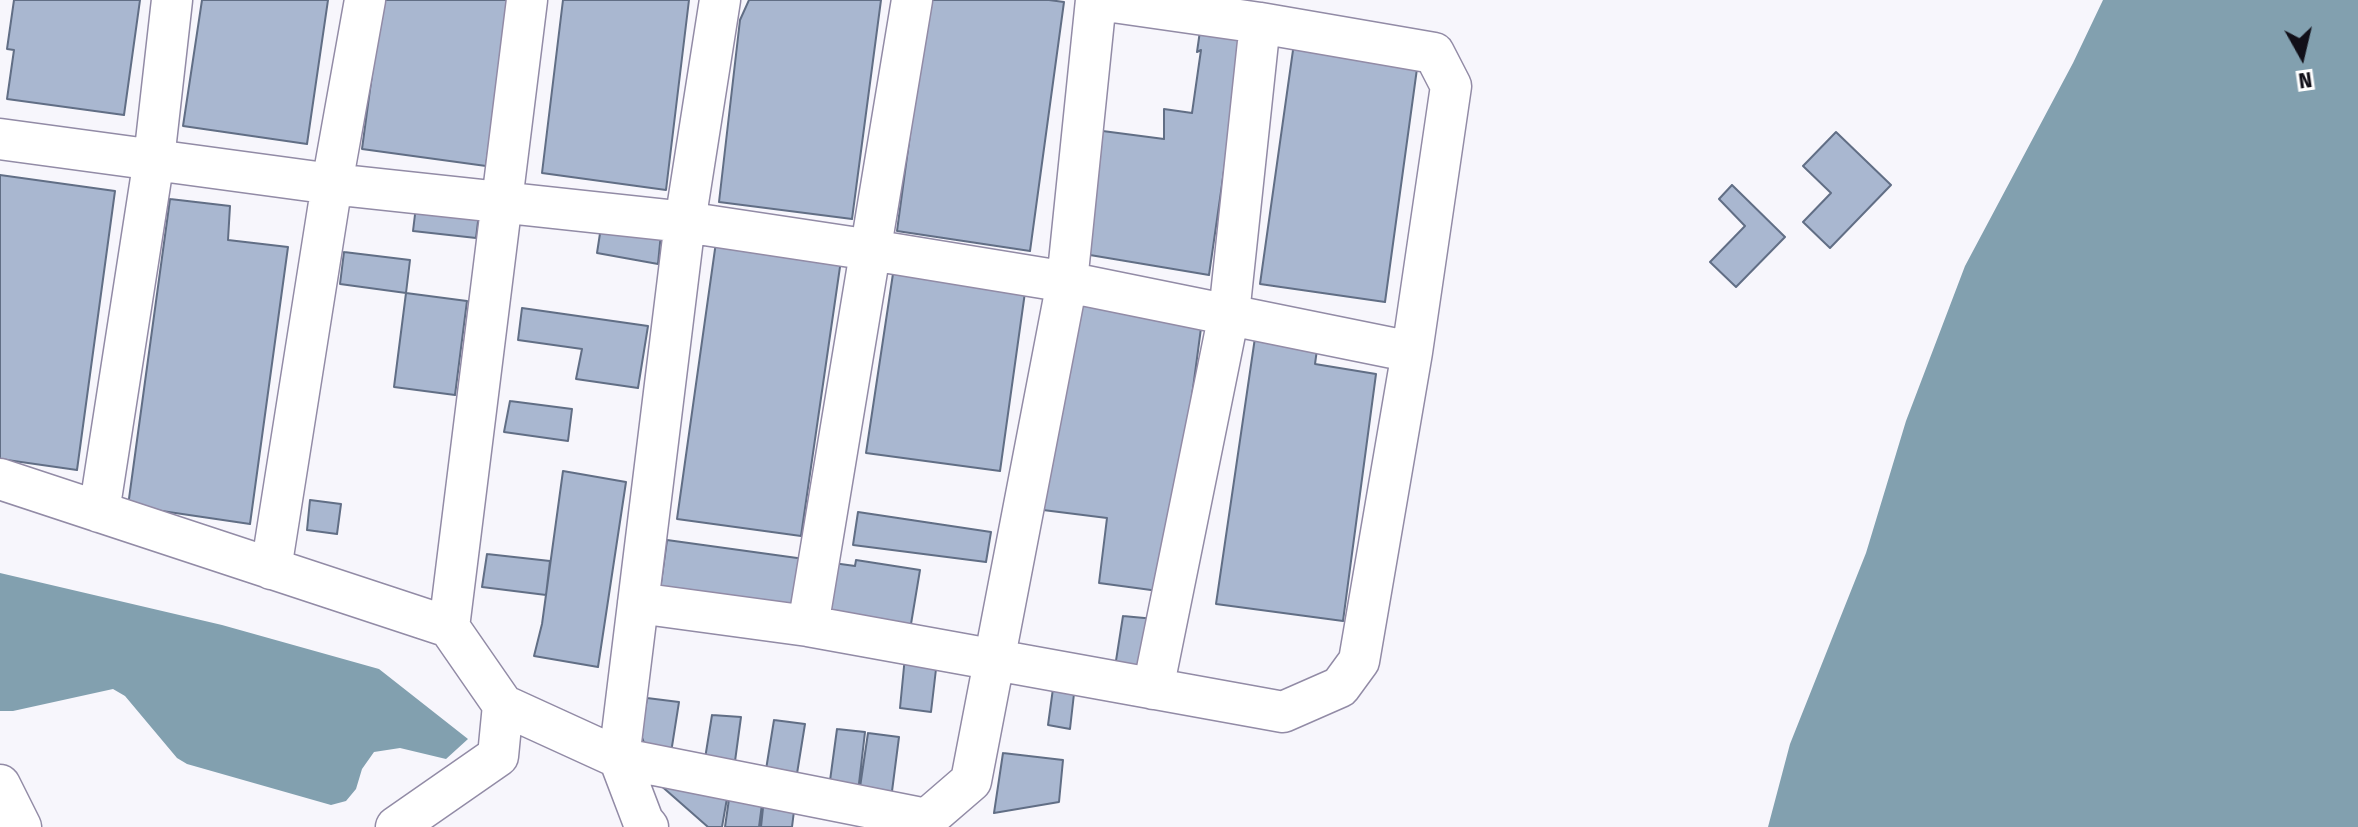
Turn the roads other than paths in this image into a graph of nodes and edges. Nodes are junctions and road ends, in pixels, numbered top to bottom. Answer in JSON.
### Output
{"nodes":[{"id":1,"x":172,"y":0,"type":"edge"},
{"id":2,"x":365,"y":0,"type":"edge"},
{"id":3,"x":527,"y":0,"type":"edge"},
{"id":4,"x":720,"y":0,"type":"edge"},
{"id":5,"x":912,"y":0,"type":"edge"},
{"id":6,"x":1098,"y":0,"type":"edge"},
{"id":7,"x":1260,"y":23,"type":"junction"},
{"id":8,"x":0,"y":139,"type":"edge"},
{"id":9,"x":154,"y":159,"type":"junction"},
{"id":10,"x":332,"y":184,"type":"junction"},
{"id":11,"x":503,"y":204,"type":"junction"},
{"id":12,"x":685,"y":222,"type":"junction"},
{"id":13,"x":871,"y":250,"type":"junction"},
{"id":14,"x":1067,"y":282,"type":"junction"},
{"id":15,"x":1229,"y":314,"type":"junction"},
{"id":16,"x":1412,"y":352,"type":"junction"},
{"id":17,"x":0,"y":479,"type":"edge"},
{"id":18,"x":99,"y":512,"type":"junction"},
{"id":19,"x":271,"y":569,"type":"junction"},
{"id":20,"x":638,"y":603,"type":"junction"},
{"id":21,"x":808,"y":626,"type":"junction"},
{"id":22,"x":449,"y":627,"type":"junction"},
{"id":23,"x":995,"y":660,"type":"junction"},
{"id":24,"x":1153,"y":689,"type":"junction"},
{"id":25,"x":503,"y":705,"type":"junction"},
{"id":26,"x":619,"y":758,"type":"junction"},
{"id":27,"x":0,"y":785,"type":"edge"},
{"id":28,"x":21,"y":827,"type":"edge"},
{"id":29,"x":396,"y":827,"type":"edge"},
{"id":30,"x":648,"y":827,"type":"edge"}],
"edges":[{"from":1,"to":9,"type":"street"},
{"from":2,"to":10,"type":"street"},
{"from":3,"to":11,"type":"street"},
{"from":4,"to":12,"type":"street"},
{"from":5,"to":13,"type":"street"},
{"from":6,"to":7,"type":"street"},
{"from":6,"to":14,"type":"street"},
{"from":7,"to":15,"type":"street"},
{"from":7,"to":16,"type":"street"},
{"from":8,"to":9,"type":"street"},
{"from":9,"to":10,"type":"street"},
{"from":9,"to":18,"type":"street"},
{"from":10,"to":11,"type":"street"},
{"from":10,"to":19,"type":"street"},
{"from":11,"to":12,"type":"street"},
{"from":11,"to":22,"type":"street"},
{"from":12,"to":13,"type":"street"},
{"from":12,"to":20,"type":"street"},
{"from":13,"to":14,"type":"street"},
{"from":13,"to":21,"type":"street"},
{"from":14,"to":15,"type":"street"},
{"from":14,"to":23,"type":"street"},
{"from":15,"to":16,"type":"street"},
{"from":15,"to":24,"type":"street"},
{"from":16,"to":24,"type":"street"},
{"from":17,"to":18,"type":"street"},
{"from":18,"to":19,"type":"street"},
{"from":19,"to":22,"type":"street"},
{"from":20,"to":21,"type":"street"},
{"from":20,"to":26,"type":"street"},
{"from":21,"to":23,"type":"street"},
{"from":22,"to":25,"type":"street"},
{"from":23,"to":24,"type":"street"},
{"from":23,"to":26,"type":"street"},
{"from":25,"to":26,"type":"street"},
{"from":25,"to":29,"type":"street"},
{"from":26,"to":30,"type":"street"},
{"from":27,"to":28,"type":"street"}]}
